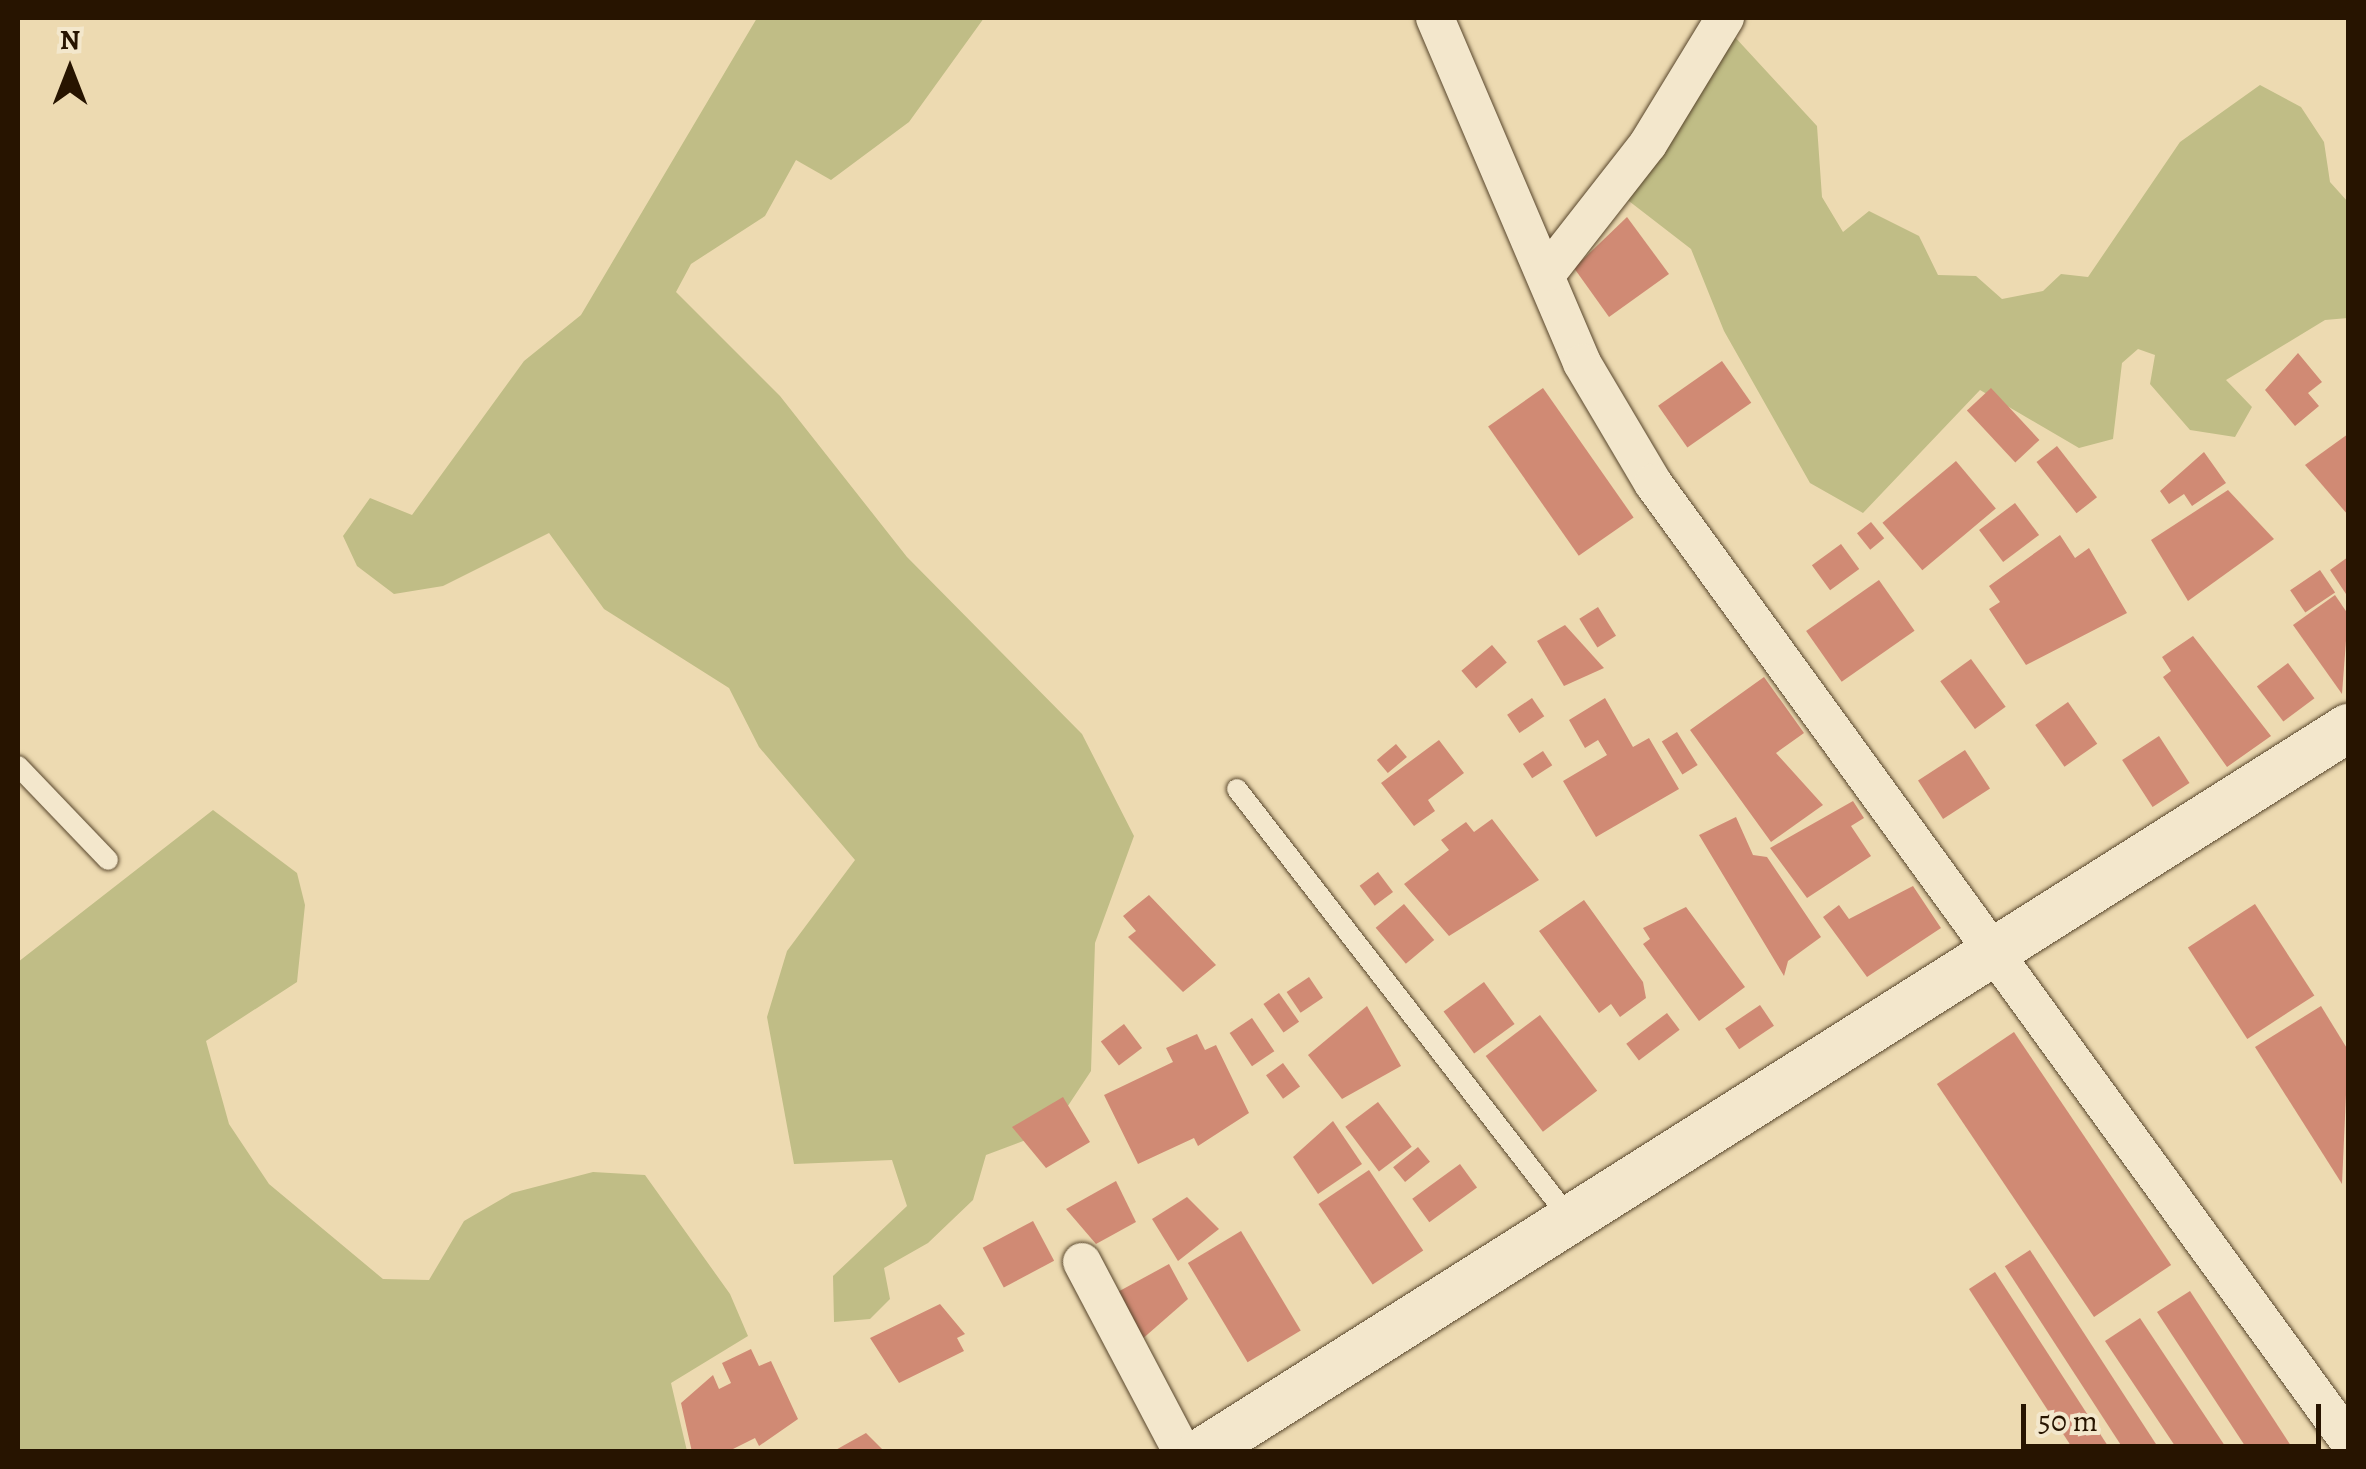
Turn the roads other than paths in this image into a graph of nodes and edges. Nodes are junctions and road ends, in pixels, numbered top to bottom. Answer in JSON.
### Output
{"nodes":[{"id":1,"x":1436,"y":18,"type":"edge"},
{"id":2,"x":1725,"y":18,"type":"edge"},
{"id":3,"x":1548,"y":272,"type":"junction"},
{"id":4,"x":2348,"y":728,"type":"edge"},
{"id":5,"x":18,"y":766,"type":"edge"},
{"id":6,"x":1237,"y":789,"type":"dead end"},
{"id":7,"x":108,"y":860,"type":"dead end"},
{"id":8,"x":1996,"y":954,"type":"junction"},
{"id":9,"x":1571,"y":1220,"type":"junction"},
{"id":10,"x":1082,"y":1262,"type":"dead end"},
{"id":11,"x":2348,"y":1440,"type":"edge"},
{"id":12,"x":1182,"y":1452,"type":"edge"},
{"id":13,"x":1202,"y":1452,"type":"edge"}],
"edges":[{"from":1,"to":3,"type":"street"},
{"from":2,"to":3,"type":"street"},
{"from":3,"to":8,"type":"street"},
{"from":4,"to":8,"type":"street"},
{"from":5,"to":7,"type":"lane"},
{"from":6,"to":9,"type":"lane"},
{"from":8,"to":9,"type":"street"},
{"from":8,"to":11,"type":"street"},
{"from":9,"to":13,"type":"street"},
{"from":10,"to":12,"type":"street"}]}
